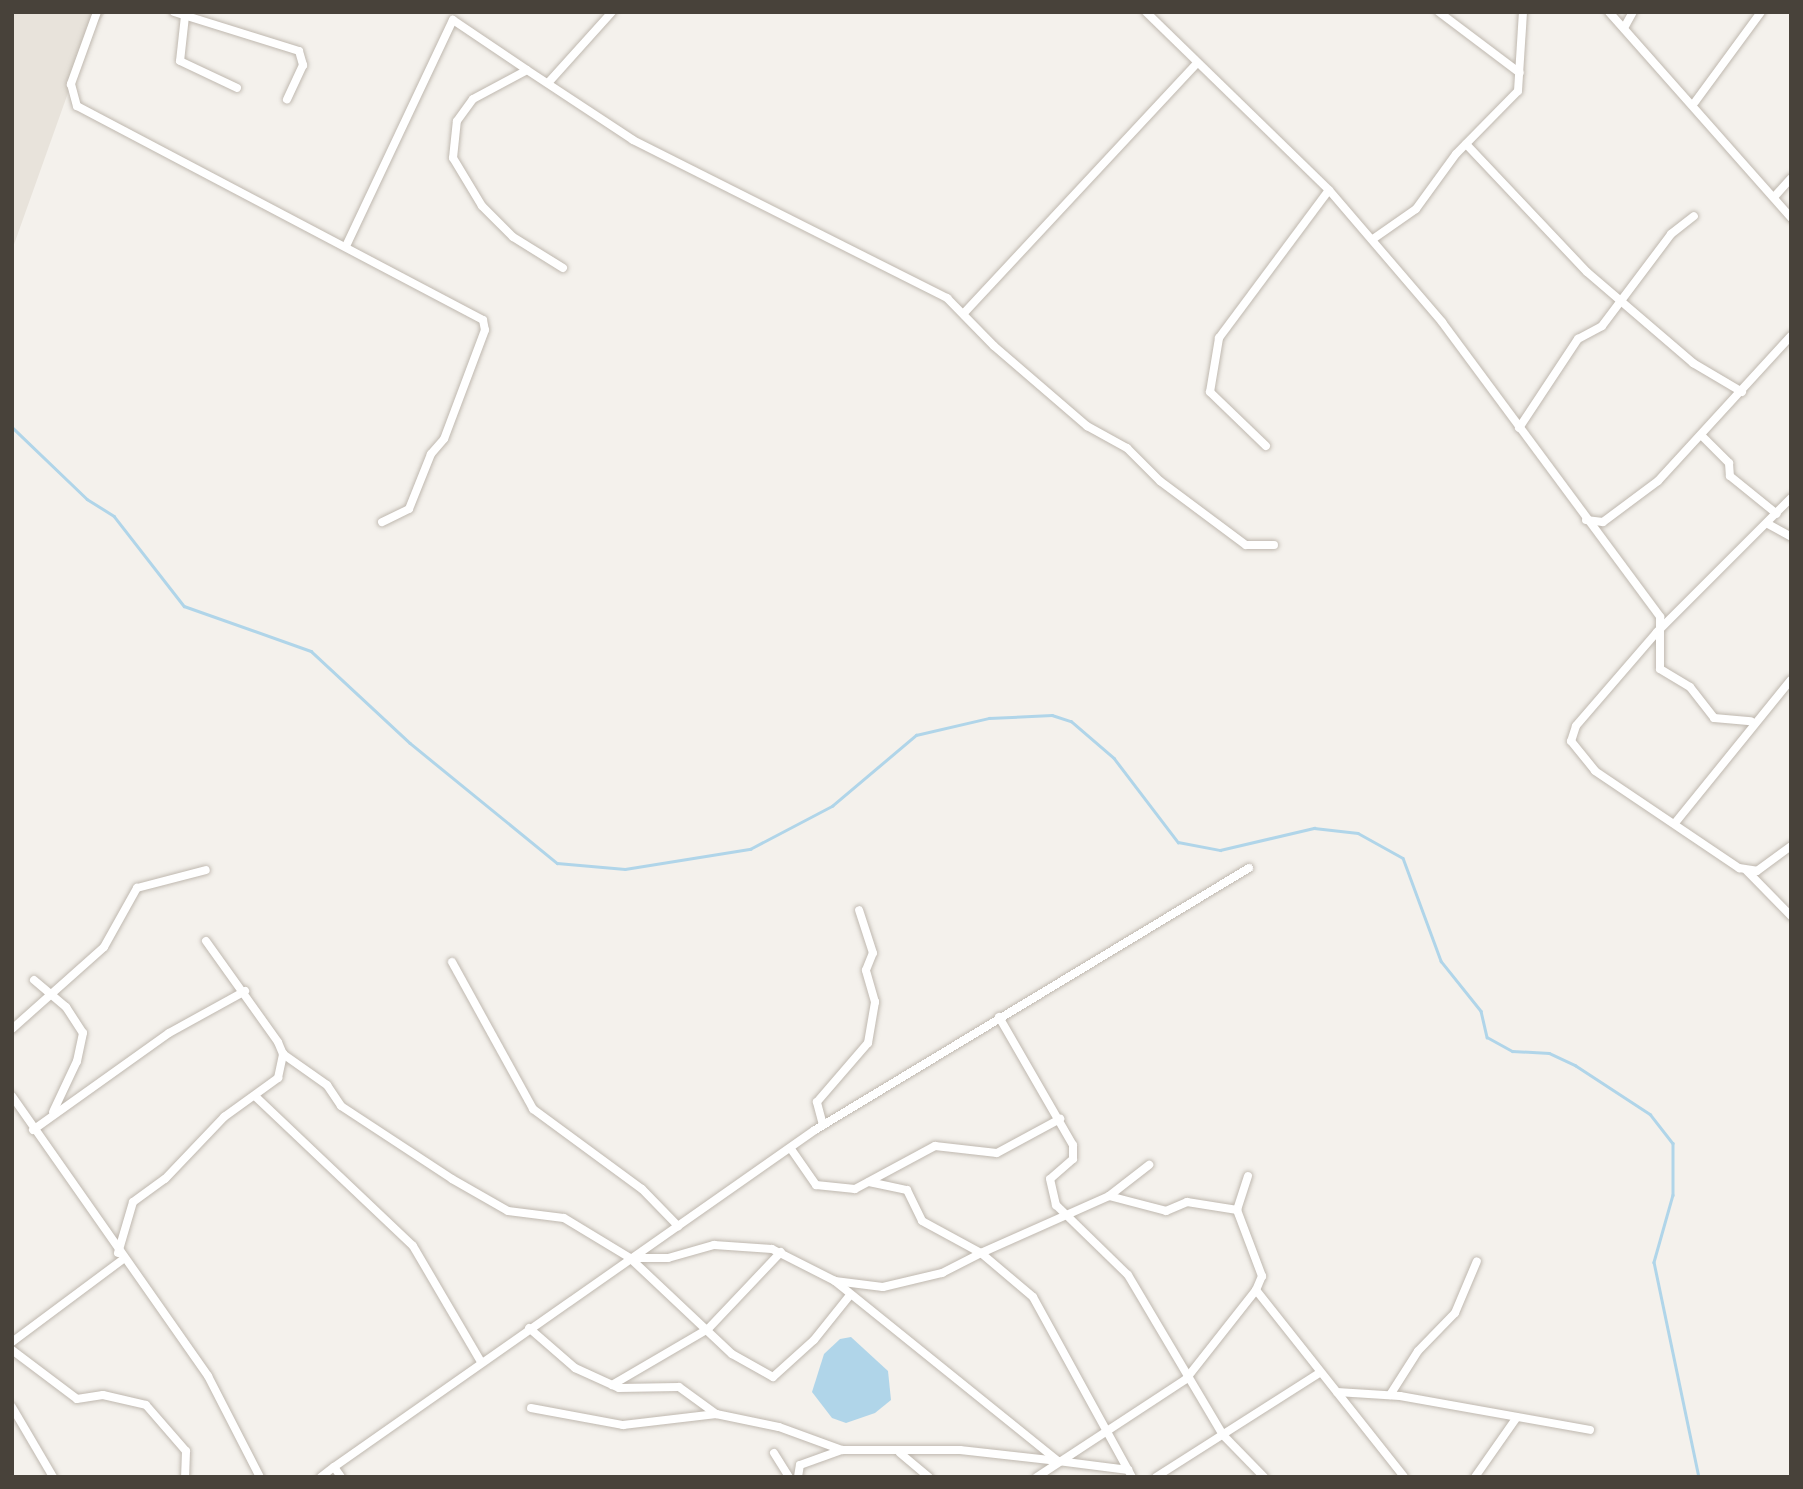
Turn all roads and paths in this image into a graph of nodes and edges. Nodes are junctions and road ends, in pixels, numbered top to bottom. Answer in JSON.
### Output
{"nodes":[{"id":1,"x":97,"y":12,"type":"edge"},
{"id":2,"x":174,"y":12,"type":"edge"},
{"id":3,"x":612,"y":12,"type":"edge"},
{"id":4,"x":1146,"y":12,"type":"edge"},
{"id":5,"x":1439,"y":12,"type":"edge"},
{"id":6,"x":1523,"y":12,"type":"edge"},
{"id":7,"x":1609,"y":12,"type":"edge"},
{"id":8,"x":1633,"y":12,"type":"edge"},
{"id":9,"x":1760,"y":12,"type":"edge"},
{"id":10,"x":185,"y":16,"type":"junction"},
{"id":11,"x":1624,"y":28,"type":"junction"},
{"id":12,"x":1196,"y":64,"type":"junction"},
{"id":13,"x":527,"y":70,"type":"junction"},
{"id":14,"x":1520,"y":73,"type":"junction"},
{"id":15,"x":548,"y":83,"type":"junction"},
{"id":16,"x":237,"y":88,"type":"dead end"},
{"id":17,"x":287,"y":100,"type":"dead end"},
{"id":18,"x":1695,"y":102,"type":"junction"},
{"id":19,"x":1466,"y":144,"type":"junction"},
{"id":20,"x":1791,"y":178,"type":"edge"},
{"id":21,"x":1329,"y":190,"type":"junction"},
{"id":22,"x":1775,"y":196,"type":"junction"},
{"id":23,"x":1694,"y":216,"type":"dead end"},
{"id":24,"x":1791,"y":218,"type":"edge"},
{"id":25,"x":1373,"y":239,"type":"junction"},
{"id":26,"x":347,"y":244,"type":"junction"},
{"id":27,"x":563,"y":268,"type":"dead end"},
{"id":28,"x":1623,"y":300,"type":"junction"},
{"id":29,"x":965,"y":312,"type":"junction"},
{"id":30,"x":1791,"y":336,"type":"edge"},
{"id":31,"x":1742,"y":392,"type":"junction"},
{"id":32,"x":1520,"y":428,"type":"junction"},
{"id":33,"x":1703,"y":436,"type":"junction"},
{"id":34,"x":1266,"y":446,"type":"dead end"},
{"id":35,"x":1791,"y":498,"type":"edge"},
{"id":36,"x":1777,"y":514,"type":"junction"},
{"id":37,"x":1586,"y":520,"type":"junction"},
{"id":38,"x":382,"y":522,"type":"dead end"},
{"id":39,"x":1768,"y":524,"type":"junction"},
{"id":40,"x":1791,"y":537,"type":"edge"},
{"id":41,"x":1274,"y":545,"type":"dead end"},
{"id":42,"x":1657,"y":632,"type":"junction"},
{"id":43,"x":1791,"y":680,"type":"edge"},
{"id":44,"x":1751,"y":722,"type":"junction"},
{"id":45,"x":1675,"y":823,"type":"junction"},
{"id":46,"x":1791,"y":846,"type":"edge"},
{"id":47,"x":1249,"y":868,"type":"dead end"},
{"id":48,"x":206,"y":870,"type":"dead end"},
{"id":49,"x":1747,"y":871,"type":"junction"},
{"id":50,"x":859,"y":910,"type":"dead end"},
{"id":51,"x":1791,"y":916,"type":"edge"},
{"id":52,"x":205,"y":941,"type":"dead end"},
{"id":53,"x":452,"y":962,"type":"dead end"},
{"id":54,"x":34,"y":980,"type":"dead end"},
{"id":55,"x":246,"y":991,"type":"junction"},
{"id":56,"x":55,"y":997,"type":"junction"},
{"id":57,"x":999,"y":1017,"type":"junction"},
{"id":58,"x":12,"y":1029,"type":"edge"},
{"id":59,"x":283,"y":1054,"type":"junction"},
{"id":60,"x":12,"y":1096,"type":"edge"},
{"id":61,"x":256,"y":1097,"type":"junction"},
{"id":62,"x":52,"y":1114,"type":"junction"},
{"id":63,"x":1059,"y":1119,"type":"junction"},
{"id":64,"x":823,"y":1125,"type":"junction"},
{"id":65,"x":33,"y":1130,"type":"junction"},
{"id":66,"x":791,"y":1149,"type":"junction"},
{"id":67,"x":1149,"y":1165,"type":"dead end"},
{"id":68,"x":1248,"y":1176,"type":"dead end"},
{"id":69,"x":869,"y":1182,"type":"junction"},
{"id":70,"x":1109,"y":1196,"type":"junction"},
{"id":71,"x":1237,"y":1210,"type":"junction"},
{"id":72,"x":1065,"y":1216,"type":"junction"},
{"id":73,"x":678,"y":1226,"type":"junction"},
{"id":74,"x":781,"y":1252,"type":"junction"},
{"id":75,"x":981,"y":1253,"type":"junction"},
{"id":76,"x":120,"y":1257,"type":"junction"},
{"id":77,"x":630,"y":1258,"type":"junction"},
{"id":78,"x":1477,"y":1261,"type":"dead end"},
{"id":79,"x":835,"y":1281,"type":"junction"},
{"id":80,"x":1256,"y":1290,"type":"junction"},
{"id":81,"x":850,"y":1295,"type":"junction"},
{"id":82,"x":529,"y":1328,"type":"junction"},
{"id":83,"x":708,"y":1329,"type":"junction"},
{"id":84,"x":12,"y":1342,"type":"edge"},
{"id":85,"x":12,"y":1350,"type":"edge"},
{"id":86,"x":481,"y":1362,"type":"junction"},
{"id":87,"x":1319,"y":1373,"type":"junction"},
{"id":88,"x":1186,"y":1379,"type":"junction"},
{"id":89,"x":612,"y":1385,"type":"junction"},
{"id":90,"x":1336,"y":1392,"type":"junction"},
{"id":91,"x":1390,"y":1395,"type":"junction"},
{"id":92,"x":12,"y":1407,"type":"edge"},
{"id":93,"x":531,"y":1409,"type":"dead end"},
{"id":94,"x":716,"y":1414,"type":"junction"},
{"id":95,"x":1517,"y":1417,"type":"junction"},
{"id":96,"x":1104,"y":1428,"type":"junction"},
{"id":97,"x":1590,"y":1430,"type":"dead end"},
{"id":98,"x":1223,"y":1436,"type":"junction"},
{"id":99,"x":842,"y":1450,"type":"junction"},
{"id":100,"x":774,"y":1453,"type":"dead end"},
{"id":101,"x":900,"y":1453,"type":"junction"},
{"id":102,"x":1058,"y":1461,"type":"junction"},
{"id":103,"x":334,"y":1467,"type":"junction"},
{"id":104,"x":1130,"y":1474,"type":"edge"},
{"id":105,"x":53,"y":1477,"type":"edge"},
{"id":106,"x":185,"y":1477,"type":"edge"},
{"id":107,"x":260,"y":1477,"type":"edge"},
{"id":108,"x":321,"y":1477,"type":"edge"},
{"id":109,"x":341,"y":1477,"type":"edge"},
{"id":110,"x":789,"y":1477,"type":"edge"},
{"id":111,"x":798,"y":1477,"type":"edge"},
{"id":112,"x":929,"y":1477,"type":"edge"},
{"id":113,"x":1037,"y":1477,"type":"edge"},
{"id":114,"x":1156,"y":1477,"type":"edge"},
{"id":115,"x":1264,"y":1477,"type":"edge"},
{"id":116,"x":1404,"y":1477,"type":"edge"},
{"id":117,"x":1475,"y":1477,"type":"edge"}],
"edges":[{"from":1,"to":26,"type":"street"},
{"from":2,"to":10,"type":"street"},
{"from":3,"to":15,"type":"street"},
{"from":4,"to":12,"type":"street"},
{"from":5,"to":14,"type":"street"},
{"from":6,"to":14,"type":"street"},
{"from":7,"to":11,"type":"street"},
{"from":8,"to":11,"type":"street"},
{"from":9,"to":18,"type":"street"},
{"from":10,"to":16,"type":"street"},
{"from":10,"to":17,"type":"street"},
{"from":11,"to":18,"type":"street"},
{"from":12,"to":21,"type":"street"},
{"from":12,"to":29,"type":"street"},
{"from":13,"to":15,"type":"street"},
{"from":13,"to":26,"type":"street"},
{"from":13,"to":27,"type":"street"},
{"from":14,"to":19,"type":"street"},
{"from":15,"to":29,"type":"street"},
{"from":18,"to":22,"type":"street"},
{"from":19,"to":25,"type":"street"},
{"from":19,"to":28,"type":"street"},
{"from":20,"to":22,"type":"street"},
{"from":21,"to":25,"type":"street"},
{"from":21,"to":34,"type":"street"},
{"from":22,"to":24,"type":"street"},
{"from":23,"to":28,"type":"street"},
{"from":25,"to":32,"type":"street"},
{"from":26,"to":38,"type":"street"},
{"from":28,"to":31,"type":"street"},
{"from":28,"to":32,"type":"street"},
{"from":29,"to":41,"type":"street"},
{"from":30,"to":31,"type":"street"},
{"from":31,"to":33,"type":"street"},
{"from":32,"to":37,"type":"street"},
{"from":33,"to":36,"type":"street"},
{"from":33,"to":37,"type":"street"},
{"from":35,"to":36,"type":"street"},
{"from":36,"to":39,"type":"street"},
{"from":37,"to":42,"type":"street"},
{"from":39,"to":40,"type":"street"},
{"from":39,"to":42,"type":"street"},
{"from":42,"to":44,"type":"street"},
{"from":42,"to":45,"type":"street"},
{"from":43,"to":44,"type":"street"},
{"from":44,"to":45,"type":"street"},
{"from":45,"to":49,"type":"street"},
{"from":46,"to":49,"type":"street"},
{"from":47,"to":57,"type":"street"},
{"from":48,"to":56,"type":"street"},
{"from":49,"to":51,"type":"street"},
{"from":50,"to":64,"type":"street"},
{"from":52,"to":55,"type":"street"},
{"from":53,"to":73,"type":"street"},
{"from":54,"to":56,"type":"street"},
{"from":55,"to":59,"type":"street"},
{"from":55,"to":62,"type":"street"},
{"from":56,"to":58,"type":"street"},
{"from":56,"to":62,"type":"street"},
{"from":57,"to":63,"type":"street"},
{"from":57,"to":64,"type":"street"},
{"from":59,"to":61,"type":"street"},
{"from":59,"to":77,"type":"street"},
{"from":60,"to":65,"type":"street"},
{"from":61,"to":76,"type":"street"},
{"from":61,"to":86,"type":"street"},
{"from":62,"to":65,"type":"street"},
{"from":63,"to":69,"type":"street"},
{"from":63,"to":72,"type":"street"},
{"from":64,"to":66,"type":"street"},
{"from":65,"to":76,"type":"street"},
{"from":66,"to":69,"type":"street"},
{"from":66,"to":73,"type":"street"},
{"from":67,"to":70,"type":"street"},
{"from":68,"to":71,"type":"street"},
{"from":69,"to":75,"type":"street"},
{"from":70,"to":71,"type":"street"},
{"from":70,"to":72,"type":"street"},
{"from":71,"to":80,"type":"street"},
{"from":72,"to":75,"type":"street"},
{"from":72,"to":88,"type":"street"},
{"from":73,"to":77,"type":"street"},
{"from":74,"to":77,"type":"street"},
{"from":74,"to":79,"type":"street"},
{"from":74,"to":83,"type":"street"},
{"from":75,"to":79,"type":"street"},
{"from":75,"to":96,"type":"street"},
{"from":76,"to":84,"type":"street"},
{"from":76,"to":107,"type":"street"},
{"from":77,"to":82,"type":"street"},
{"from":77,"to":83,"type":"street"},
{"from":78,"to":91,"type":"street"},
{"from":79,"to":81,"type":"street"},
{"from":80,"to":87,"type":"street"},
{"from":80,"to":88,"type":"street"},
{"from":81,"to":83,"type":"street"},
{"from":81,"to":102,"type":"street"},
{"from":82,"to":86,"type":"street"},
{"from":82,"to":89,"type":"street"},
{"from":83,"to":89,"type":"street"},
{"from":85,"to":106,"type":"street"},
{"from":86,"to":103,"type":"street"},
{"from":87,"to":90,"type":"street"},
{"from":87,"to":98,"type":"street"},
{"from":88,"to":96,"type":"street"},
{"from":88,"to":98,"type":"street"},
{"from":89,"to":94,"type":"street"},
{"from":90,"to":91,"type":"street"},
{"from":90,"to":116,"type":"street"},
{"from":91,"to":95,"type":"street"},
{"from":92,"to":105,"type":"street"},
{"from":93,"to":94,"type":"street"},
{"from":94,"to":99,"type":"street"},
{"from":95,"to":97,"type":"street"},
{"from":95,"to":117,"type":"street"},
{"from":96,"to":102,"type":"street"},
{"from":96,"to":104,"type":"street"},
{"from":98,"to":114,"type":"street"},
{"from":98,"to":115,"type":"street"},
{"from":99,"to":101,"type":"street"},
{"from":99,"to":111,"type":"street"},
{"from":100,"to":110,"type":"street"},
{"from":101,"to":102,"type":"street"},
{"from":101,"to":112,"type":"street"},
{"from":102,"to":104,"type":"street"},
{"from":102,"to":113,"type":"street"},
{"from":103,"to":108,"type":"street"},
{"from":103,"to":109,"type":"street"}]}
